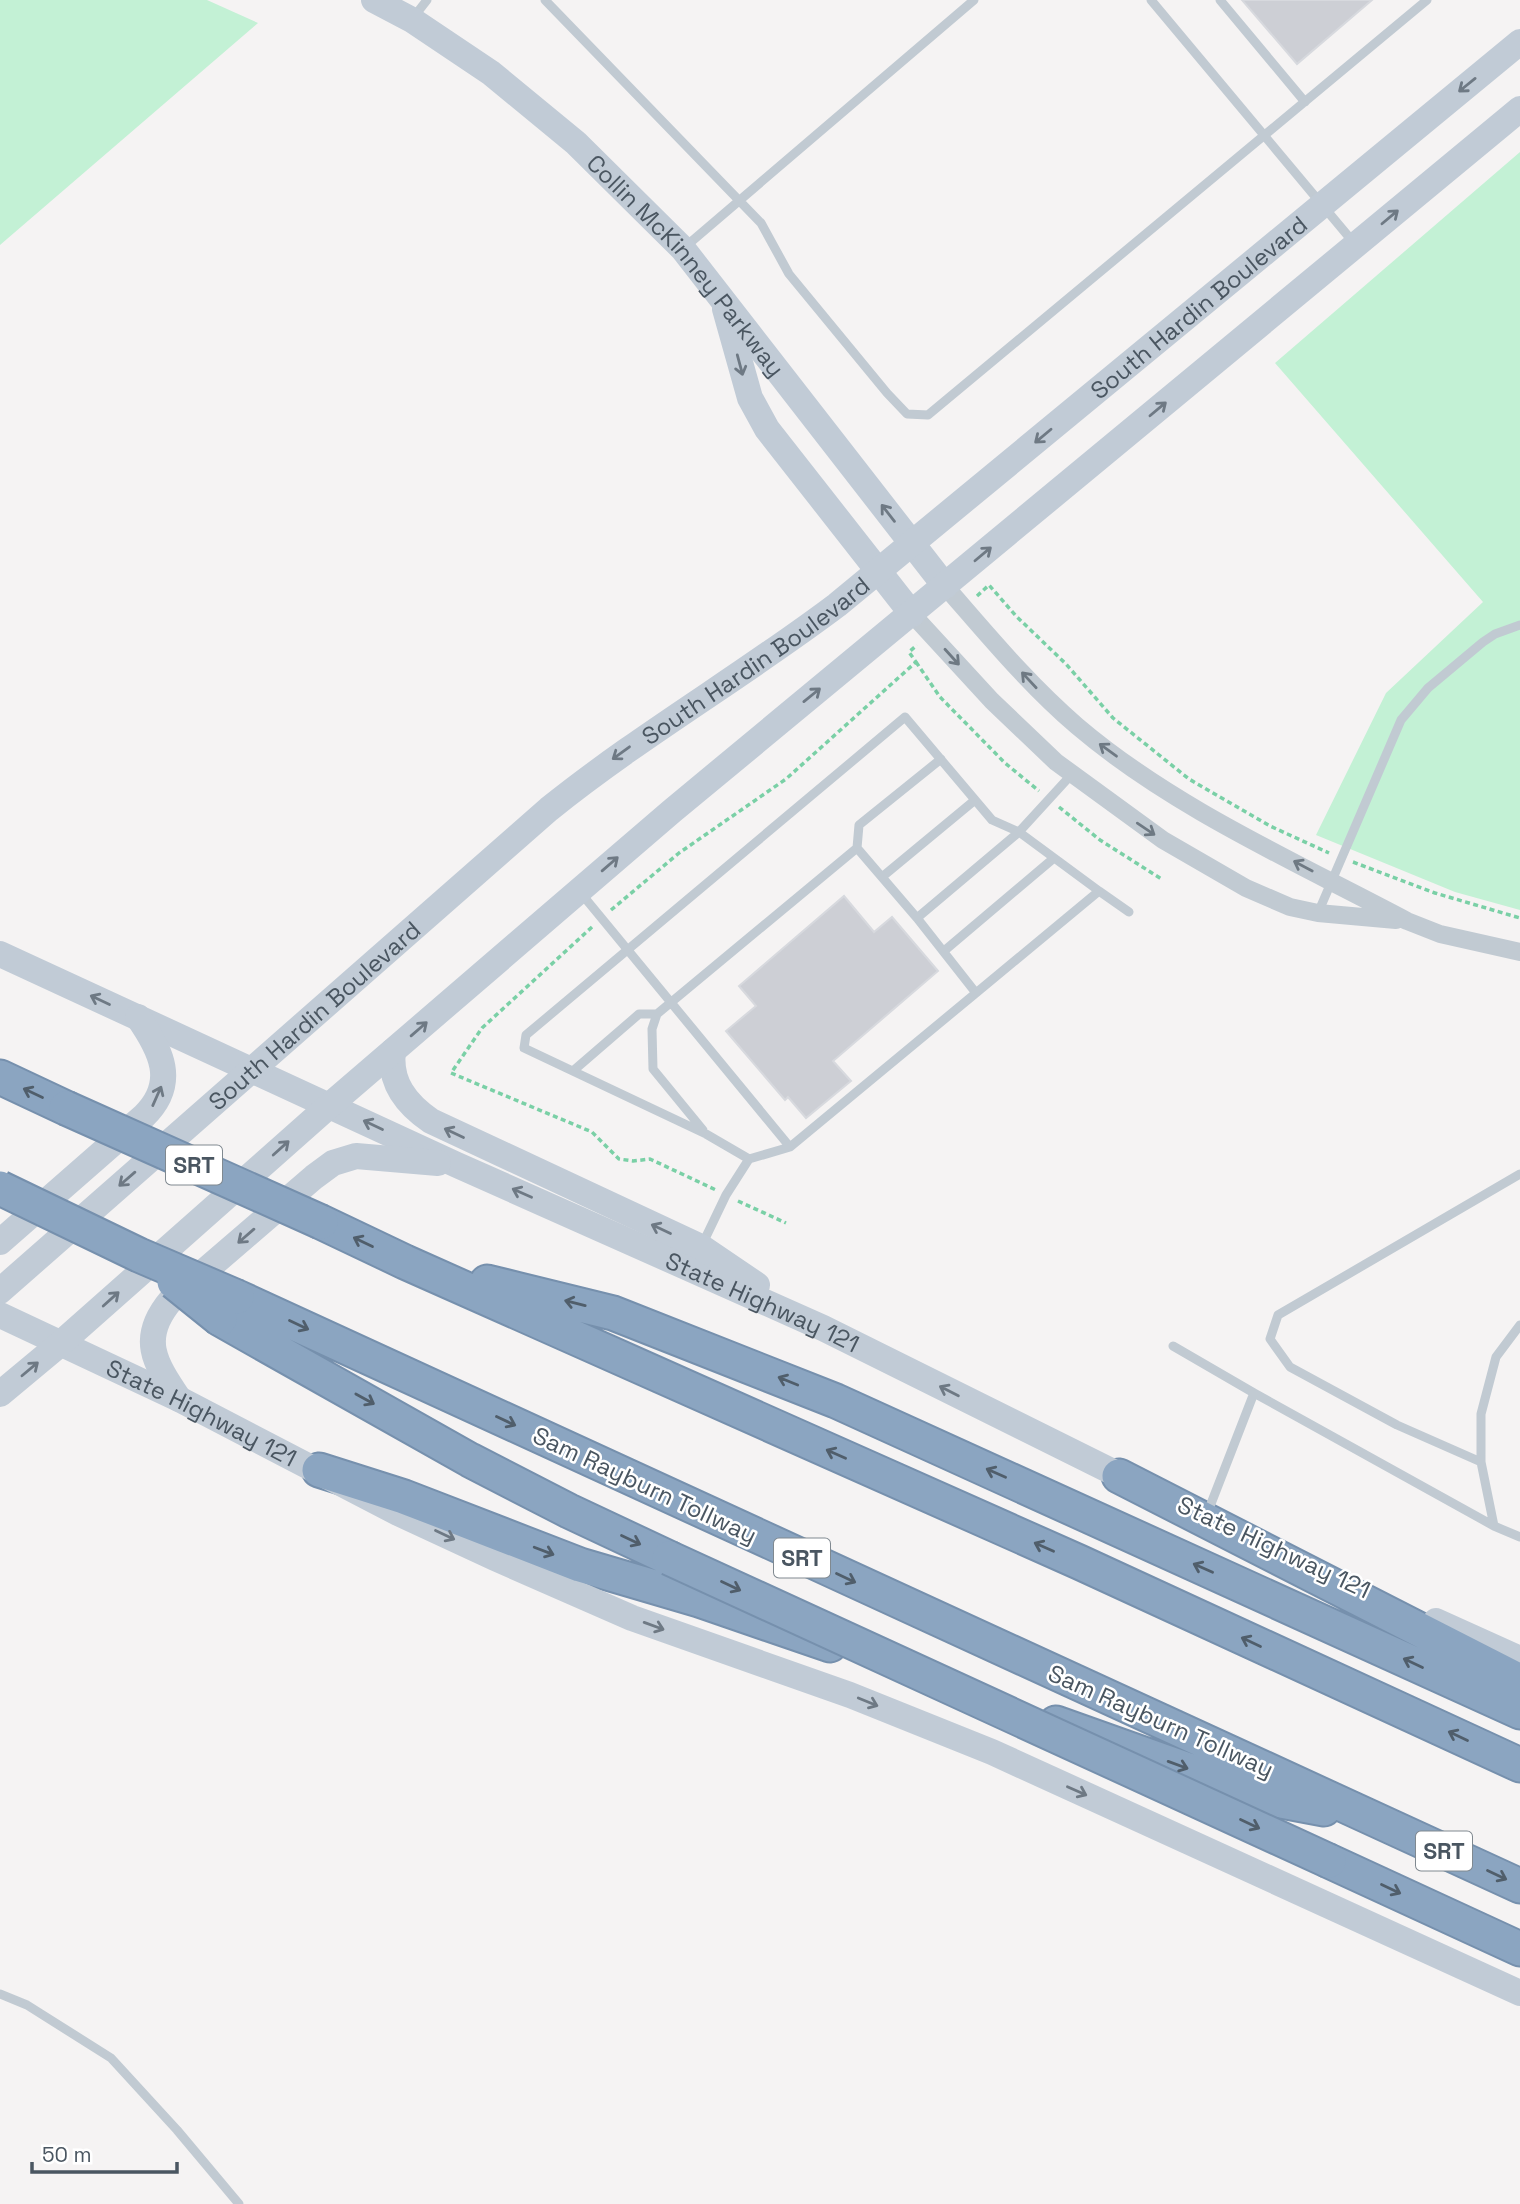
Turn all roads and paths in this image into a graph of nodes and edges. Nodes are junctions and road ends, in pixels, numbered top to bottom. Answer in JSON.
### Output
{"nodes":[{"id":1,"x":373,"y":0,"type":"edge"},
{"id":2,"x":545,"y":0,"type":"edge"},
{"id":3,"x":974,"y":0,"type":"edge"},
{"id":4,"x":1151,"y":0,"type":"edge"},
{"id":5,"x":1220,"y":0,"type":"edge"},
{"id":6,"x":1427,"y":0,"type":"edge"},
{"id":7,"x":419,"y":10,"type":"edge"},
{"id":8,"x":1520,"y":42,"type":"edge"},
{"id":9,"x":1305,"y":102,"type":"junction"},
{"id":10,"x":1520,"y":109,"type":"edge"},
{"id":11,"x":1265,"y":136,"type":"junction"},
{"id":12,"x":738,"y":200,"type":"junction"},
{"id":13,"x":1322,"y":205,"type":"junction"},
{"id":14,"x":1356,"y":245,"type":"junction"},
{"id":15,"x":683,"y":249,"type":"junction"},
{"id":16,"x":723,"y":299,"type":"junction"},
{"id":17,"x":912,"y":544,"type":"junction"},
{"id":18,"x":879,"y":571,"type":"junction"},
{"id":19,"x":945,"y":586,"type":"junction"},
{"id":20,"x":912,"y":614,"type":"junction"},
{"id":21,"x":1520,"y":625,"type":"edge"},
{"id":22,"x":916,"y":662,"type":"dead end"},
{"id":23,"x":941,"y":759,"type":"junction"},
{"id":24,"x":1072,"y":774,"type":"junction"},
{"id":25,"x":1049,"y":799,"type":"junction"},
{"id":26,"x":975,"y":800,"type":"junction"},
{"id":27,"x":1018,"y":832,"type":"junction"},
{"id":28,"x":857,"y":848,"type":"junction"},
{"id":29,"x":1054,"y":858,"type":"junction"},
{"id":30,"x":882,"y":877,"type":"junction"},
{"id":31,"x":1163,"y":880,"type":"dead end"},
{"id":32,"x":1331,"y":881,"type":"junction"},
{"id":33,"x":579,"y":891,"type":"junction"},
{"id":34,"x":1099,"y":891,"type":"junction"},
{"id":35,"x":1129,"y":912,"type":"dead end"},
{"id":36,"x":1318,"y":913,"type":"junction"},
{"id":37,"x":917,"y":918,"type":"junction"},
{"id":38,"x":1407,"y":921,"type":"junction"},
{"id":39,"x":628,"y":949,"type":"junction"},
{"id":40,"x":944,"y":951,"type":"junction"},
{"id":41,"x":1520,"y":952,"type":"edge"},
{"id":42,"x":0,"y":954,"type":"edge"},
{"id":43,"x":976,"y":993,"type":"junction"},
{"id":44,"x":671,"y":1003,"type":"junction"},
{"id":45,"x":657,"y":1014,"type":"junction"},
{"id":46,"x":138,"y":1017,"type":"junction"},
{"id":47,"x":393,"y":1051,"type":"junction"},
{"id":48,"x":251,"y":1069,"type":"junction"},
{"id":49,"x":573,"y":1071,"type":"junction"},
{"id":50,"x":0,"y":1077,"type":"edge"},
{"id":51,"x":330,"y":1105,"type":"junction"},
{"id":52,"x":706,"y":1134,"type":"junction"},
{"id":53,"x":790,"y":1147,"type":"junction"},
{"id":54,"x":749,"y":1159,"type":"junction"},
{"id":55,"x":457,"y":1164,"type":"junction"},
{"id":56,"x":1520,"y":1174,"type":"edge"},
{"id":57,"x":0,"y":1188,"type":"edge"},
{"id":58,"x":0,"y":1242,"type":"edge"},
{"id":59,"x":701,"y":1247,"type":"junction"},
{"id":60,"x":405,"y":1262,"type":"junction"},
{"id":61,"x":0,"y":1291,"type":"edge"},
{"id":62,"x":228,"y":1308,"type":"junction"},
{"id":63,"x":0,"y":1315,"type":"edge"},
{"id":64,"x":1520,"y":1325,"type":"edge"},
{"id":65,"x":823,"y":1328,"type":"junction"},
{"id":66,"x":60,"y":1344,"type":"junction"},
{"id":67,"x":1173,"y":1346,"type":"dead end"},
{"id":68,"x":1254,"y":1393,"type":"junction"},
{"id":69,"x":0,"y":1394,"type":"edge"},
{"id":70,"x":179,"y":1399,"type":"junction"},
{"id":71,"x":1481,"y":1462,"type":"junction"},
{"id":72,"x":319,"y":1470,"type":"junction"},
{"id":73,"x":1119,"y":1476,"type":"junction"},
{"id":74,"x":1206,"y":1516,"type":"junction"},
{"id":75,"x":1494,"y":1526,"type":"junction"},
{"id":76,"x":1520,"y":1537,"type":"edge"},
{"id":77,"x":1520,"y":1660,"type":"edge"},
{"id":78,"x":1520,"y":1681,"type":"edge"},
{"id":79,"x":1520,"y":1712,"type":"edge"},
{"id":80,"x":1520,"y":1765,"type":"edge"},
{"id":81,"x":1368,"y":1816,"type":"junction"},
{"id":82,"x":1520,"y":1886,"type":"edge"},
{"id":83,"x":1520,"y":1949,"type":"edge"},
{"id":84,"x":1520,"y":1993,"type":"edge"},
{"id":85,"x":0,"y":1994,"type":"edge"},
{"id":86,"x":239,"y":2204,"type":"edge"}],
"edges":[{"from":1,"to":7,"type":"main road","name":"Collin McKinney Parkway"},
{"from":2,"to":12,"type":"lane"},
{"from":3,"to":12,"type":"lane"},
{"from":4,"to":11,"type":"lane"},
{"from":5,"to":9,"type":"lane"},
{"from":6,"to":9,"type":"lane"},
{"from":7,"to":15,"type":"main road","name":"Collin McKinney Parkway"},
{"from":8,"to":13,"type":"main road","name":"South Hardin Boulevard","one_way":true},
{"from":9,"to":11,"type":"lane"},
{"from":14,"to":10,"type":"main road","one_way":true},
{"from":11,"to":12,"type":"lane"},
{"from":11,"to":13,"type":"lane"},
{"from":12,"to":15,"type":"lane"},
{"from":13,"to":14,"type":"lane"},
{"from":13,"to":17,"type":"main road","name":"South Hardin Boulevard","one_way":true},
{"from":19,"to":14,"type":"main road","one_way":true},
{"from":15,"to":16,"type":"main road","name":"Collin McKinney Parkway"},
{"from":17,"to":16,"type":"main road","name":"Collin McKinney Parkway","one_way":true},
{"from":16,"to":18,"type":"main road","one_way":true},
{"from":17,"to":18,"type":"main road","name":"South Hardin Boulevard"},
{"from":17,"to":19,"type":"main road","name":"Collin McKinney Parkway"},
{"from":18,"to":20,"type":"main road"},
{"from":18,"to":48,"type":"main road","name":"South Hardin Boulevard","one_way":true},
{"from":19,"to":20,"type":"main road"},
{"from":32,"to":19,"type":"street","one_way":true},
{"from":20,"to":24,"type":"street","one_way":true},
{"from":33,"to":20,"type":"main road","one_way":true},
{"from":21,"to":32,"type":"lane"},
{"from":22,"to":25,"type":"path"},
{"from":23,"to":26,"type":"lane"},
{"from":23,"to":28,"type":"lane"},
{"from":23,"to":39,"type":"lane"},
{"from":24,"to":25,"type":"lane"},
{"from":24,"to":36,"type":"street","one_way":true},
{"from":25,"to":27,"type":"lane"},
{"from":25,"to":31,"type":"path"},
{"from":26,"to":27,"type":"lane"},
{"from":26,"to":30,"type":"lane"},
{"from":27,"to":29,"type":"lane"},
{"from":27,"to":37,"type":"lane"},
{"from":28,"to":30,"type":"lane"},
{"from":28,"to":44,"type":"lane"},
{"from":29,"to":34,"type":"lane"},
{"from":29,"to":40,"type":"lane"},
{"from":30,"to":37,"type":"lane"},
{"from":32,"to":36,"type":"lane"},
{"from":32,"to":38,"type":"street"},
{"from":33,"to":39,"type":"lane"},
{"from":47,"to":33,"type":"main road","one_way":true},
{"from":34,"to":35,"type":"lane"},
{"from":34,"to":43,"type":"lane"},
{"from":36,"to":38,"type":"street"},
{"from":37,"to":40,"type":"lane"},
{"from":38,"to":41,"type":"street"},
{"from":39,"to":44,"type":"lane"},
{"from":39,"to":49,"type":"lane"},
{"from":40,"to":43,"type":"lane"},
{"from":46,"to":42,"type":"main road","name":"State Highway 121","one_way":true},
{"from":43,"to":53,"type":"lane"},
{"from":44,"to":45,"type":"lane"},
{"from":44,"to":53,"type":"lane"},
{"from":45,"to":49,"type":"lane"},
{"from":45,"to":52,"type":"lane"},
{"from":46,"to":48,"type":"main road","name":"State Highway 121"},
{"from":58,"to":46,"type":"main road","one_way":true},
{"from":47,"to":51,"type":"main road"},
{"from":59,"to":47,"type":"main road","one_way":true},
{"from":48,"to":51,"type":"main road","name":"State Highway 121"},
{"from":48,"to":61,"type":"main road","name":"South Hardin Boulevard","one_way":true},
{"from":49,"to":52,"type":"lane"},
{"from":60,"to":50,"type":"highway","number":"SRT","one_way":true,"bridge":true},
{"from":55,"to":51,"type":"main road","name":"State Highway 121","one_way":true},
{"from":66,"to":51,"type":"main road","one_way":true},
{"from":52,"to":54,"type":"lane"},
{"from":53,"to":54,"type":"lane"},
{"from":54,"to":59,"type":"lane"},
{"from":65,"to":55,"type":"main road","name":"State Highway 121","one_way":true},
{"from":55,"to":70,"type":"main road","one_way":true},
{"from":56,"to":71,"type":"lane"},
{"from":57,"to":62,"type":"highway","bridge":true},
{"from":59,"to":65,"type":"main road"},
{"from":79,"to":60,"type":"highway","one_way":true},
{"from":80,"to":60,"type":"highway","number":"SRT","one_way":true},
{"from":62,"to":81,"type":"highway","name":"Sam Rayburn Tollway","number":"SRT","one_way":true},
{"from":62,"to":83,"type":"highway","one_way":true,"bridge":true},
{"from":63,"to":66,"type":"main road","name":"State Highway 121"},
{"from":64,"to":71,"type":"lane"},
{"from":73,"to":65,"type":"main road","name":"State Highway 121","one_way":true},
{"from":69,"to":66,"type":"main road","one_way":true},
{"from":66,"to":70,"type":"main road","name":"State Highway 121"},
{"from":67,"to":68,"type":"lane"},
{"from":68,"to":74,"type":"lane"},
{"from":68,"to":75,"type":"lane"},
{"from":70,"to":72,"type":"main road","name":"State Highway 121"},
{"from":71,"to":75,"type":"lane"},
{"from":72,"to":81,"type":"highway","one_way":true},
{"from":72,"to":84,"type":"main road","name":"State Highway 121","one_way":true},
{"from":73,"to":74,"type":"main road","name":"State Highway 121"},
{"from":73,"to":78,"type":"highway"},
{"from":74,"to":77,"type":"main road","name":"State Highway 121"},
{"from":75,"to":76,"type":"lane"},
{"from":81,"to":82,"type":"highway","name":"Sam Rayburn Tollway","number":"SRT","one_way":true},
{"from":85,"to":86,"type":"lane"}]}
